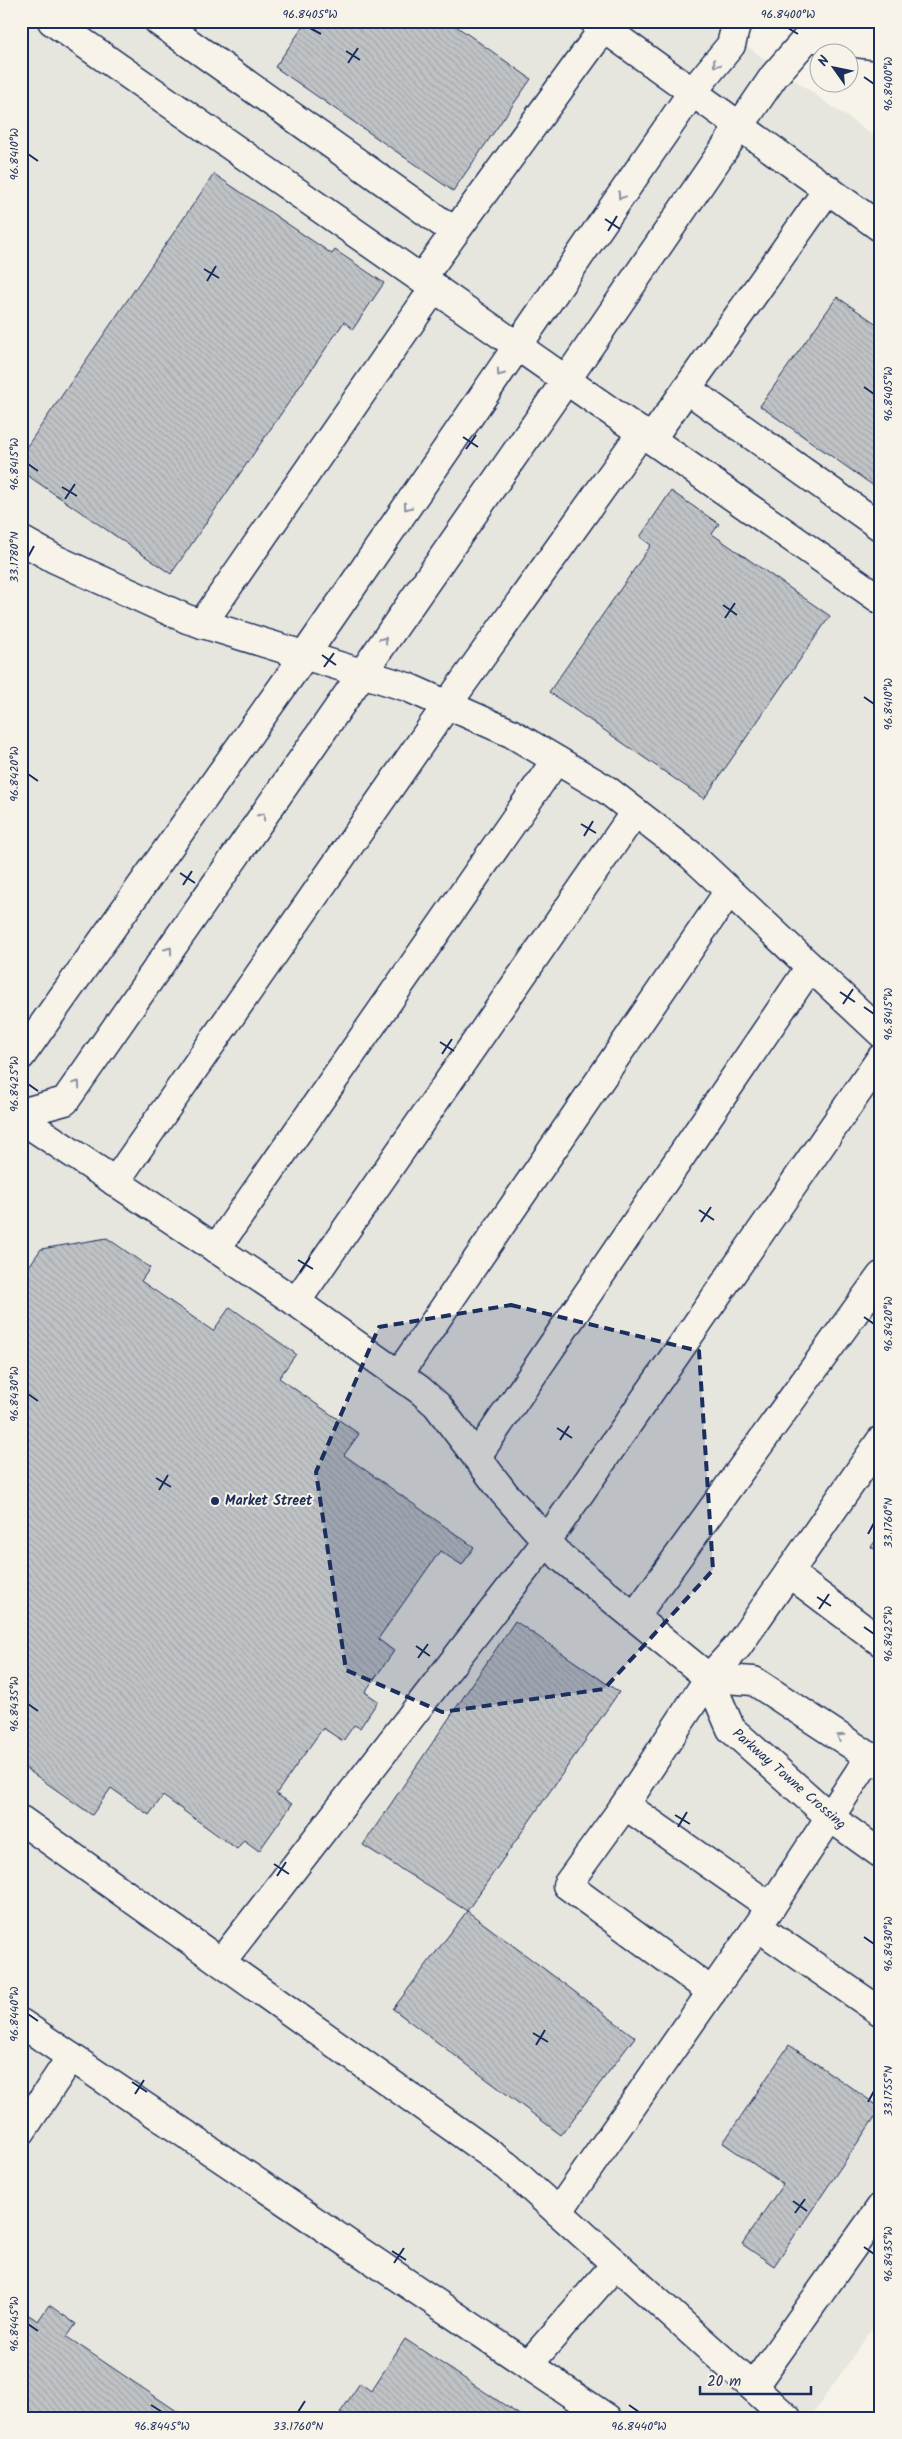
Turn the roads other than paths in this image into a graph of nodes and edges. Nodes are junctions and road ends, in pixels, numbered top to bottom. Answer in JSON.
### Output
{"nodes":[{"id":1,"x":158,"y":21,"type":"edge"},
{"id":2,"x":737,"y":21,"type":"edge"},
{"id":3,"x":846,"y":21,"type":"edge"},
{"id":4,"x":66,"y":25,"type":"edge"},
{"id":5,"x":599,"y":25,"type":"edge"},
{"id":6,"x":881,"y":46,"type":"edge"},
{"id":7,"x":693,"y":91,"type":"junction"},
{"id":8,"x":740,"y":125,"type":"junction"},
{"id":9,"x":828,"y":190,"type":"junction"},
{"id":10,"x":881,"y":228,"type":"edge"},
{"id":11,"x":455,"y":232,"type":"junction"},
{"id":12,"x":428,"y":282,"type":"junction"},
{"id":13,"x":519,"y":345,"type":"junction"},
{"id":14,"x":567,"y":379,"type":"junction"},
{"id":15,"x":687,"y":389,"type":"junction"},
{"id":16,"x":647,"y":435,"type":"junction"},
{"id":17,"x":881,"y":527,"type":"edge"},
{"id":18,"x":21,"y":540,"type":"edge"},
{"id":19,"x":881,"y":600,"type":"edge"},
{"id":20,"x":202,"y":624,"type":"junction"},
{"id":21,"x":305,"y":655,"type":"junction"},
{"id":22,"x":360,"y":673,"type":"junction"},
{"id":23,"x":447,"y":705,"type":"junction"},
{"id":24,"x":556,"y":760,"type":"junction"},
{"id":25,"x":635,"y":812,"type":"junction"},
{"id":26,"x":729,"y":891,"type":"junction"},
{"id":27,"x":810,"y":967,"type":"junction"},
{"id":28,"x":881,"y":1032,"type":"edge"},
{"id":29,"x":21,"y":1056,"type":"edge"},
{"id":30,"x":881,"y":1058,"type":"edge"},
{"id":31,"x":21,"y":1113,"type":"edge"},
{"id":32,"x":21,"y":1119,"type":"edge"},
{"id":33,"x":115,"y":1182,"type":"junction"},
{"id":34,"x":216,"y":1249,"type":"junction"},
{"id":35,"x":881,"y":1276,"type":"edge"},
{"id":36,"x":296,"y":1302,"type":"junction"},
{"id":37,"x":399,"y":1374,"type":"junction"},
{"id":38,"x":881,"y":1440,"type":"edge"},
{"id":39,"x":477,"y":1456,"type":"junction"},
{"id":40,"x":546,"y":1542,"type":"junction"},
{"id":41,"x":789,"y":1573,"type":"junction"},
{"id":42,"x":635,"y":1616,"type":"junction"},
{"id":43,"x":881,"y":1642,"type":"edge"},
{"id":44,"x":709,"y":1678,"type":"junction"},
{"id":45,"x":876,"y":1760,"type":"edge"},
{"id":46,"x":625,"y":1805,"type":"junction"},
{"id":47,"x":831,"y":1818,"type":"junction"},
{"id":48,"x":21,"y":1820,"type":"edge"},
{"id":49,"x":881,"y":1854,"type":"edge"},
{"id":50,"x":764,"y":1917,"type":"junction"},
{"id":51,"x":221,"y":1962,"type":"junction"},
{"id":52,"x":712,"y":1992,"type":"junction"},
{"id":53,"x":881,"y":2012,"type":"edge"},
{"id":54,"x":21,"y":2023,"type":"edge"},
{"id":55,"x":71,"y":2057,"type":"junction"},
{"id":56,"x":21,"y":2132,"type":"edge"},
{"id":57,"x":881,"y":2207,"type":"edge"},
{"id":58,"x":558,"y":2212,"type":"junction"},
{"id":59,"x":616,"y":2264,"type":"junction"},
{"id":60,"x":528,"y":2365,"type":"junction"},
{"id":61,"x":753,"y":2387,"type":"junction"},
{"id":62,"x":607,"y":2418,"type":"edge"},
{"id":63,"x":787,"y":2418,"type":"edge"}],
"edges":[{"from":1,"to":11,"type":"main road"},
{"from":2,"to":7,"type":"main road","one_way":true},
{"from":3,"to":6,"type":"main road"},
{"from":4,"to":12,"type":"main road"},
{"from":5,"to":7,"type":"main road"},
{"from":5,"to":11,"type":"main road"},
{"from":6,"to":8,"type":"main road"},
{"from":7,"to":8,"type":"main road"},
{"from":7,"to":13,"type":"main road","one_way":true},
{"from":8,"to":9,"type":"main road"},
{"from":8,"to":14,"type":"main road"},
{"from":9,"to":10,"type":"main road"},
{"from":9,"to":15,"type":"main road"},
{"from":11,"to":12,"type":"main road"},
{"from":12,"to":13,"type":"main road"},
{"from":12,"to":20,"type":"main road"},
{"from":13,"to":14,"type":"main road"},
{"from":13,"to":21,"type":"main road","one_way":true},
{"from":14,"to":16,"type":"main road"},
{"from":22,"to":14,"type":"main road","one_way":true},
{"from":15,"to":16,"type":"main road"},
{"from":15,"to":17,"type":"main road"},
{"from":16,"to":19,"type":"main road"},
{"from":16,"to":23,"type":"main road"},
{"from":18,"to":20,"type":"main road"},
{"from":20,"to":21,"type":"main road"},
{"from":21,"to":22,"type":"main road"},
{"from":21,"to":29,"type":"main road"},
{"from":22,"to":23,"type":"main road"},
{"from":31,"to":22,"type":"main road","one_way":true},
{"from":23,"to":24,"type":"main road"},
{"from":23,"to":33,"type":"main road"},
{"from":24,"to":25,"type":"main road"},
{"from":24,"to":34,"type":"main road"},
{"from":25,"to":26,"type":"main road"},
{"from":25,"to":36,"type":"main road"},
{"from":26,"to":27,"type":"main road"},
{"from":26,"to":37,"type":"main road"},
{"from":27,"to":28,"type":"main road"},
{"from":27,"to":39,"type":"main road"},
{"from":30,"to":40,"type":"main road"},
{"from":32,"to":33,"type":"main road"},
{"from":33,"to":34,"type":"main road"},
{"from":34,"to":36,"type":"main road"},
{"from":35,"to":42,"type":"main road"},
{"from":36,"to":37,"type":"main road"},
{"from":37,"to":39,"type":"main road"},
{"from":38,"to":41,"type":"main road"},
{"from":39,"to":40,"type":"main road"},
{"from":40,"to":42,"type":"main road"},
{"from":40,"to":51,"type":"main road"},
{"from":41,"to":43,"type":"main road"},
{"from":41,"to":44,"type":"main road"},
{"from":42,"to":44,"type":"main road"},
{"from":45,"to":44,"type":"main road","one_way":true},
{"from":44,"to":46,"type":"main road"},
{"from":44,"to":47,"type":"main road","name":"Parkway Towne Crossing"},
{"from":45,"to":47,"type":"main road"},
{"from":46,"to":50,"type":"main road"},
{"from":46,"to":52,"type":"main road"},
{"from":47,"to":49,"type":"main road","name":"Parkway Towne Crossing"},
{"from":47,"to":50,"type":"main road"},
{"from":48,"to":51,"type":"main road"},
{"from":50,"to":52,"type":"main road"},
{"from":50,"to":53,"type":"main road"},
{"from":51,"to":58,"type":"main road"},
{"from":52,"to":58,"type":"main road"},
{"from":54,"to":55,"type":"main road"},
{"from":55,"to":56,"type":"main road"},
{"from":55,"to":60,"type":"main road"},
{"from":57,"to":61,"type":"main road"},
{"from":58,"to":59,"type":"main road"},
{"from":59,"to":60,"type":"main road"},
{"from":59,"to":61,"type":"main road"},
{"from":60,"to":62,"type":"main road"},
{"from":61,"to":63,"type":"main road"}]}
